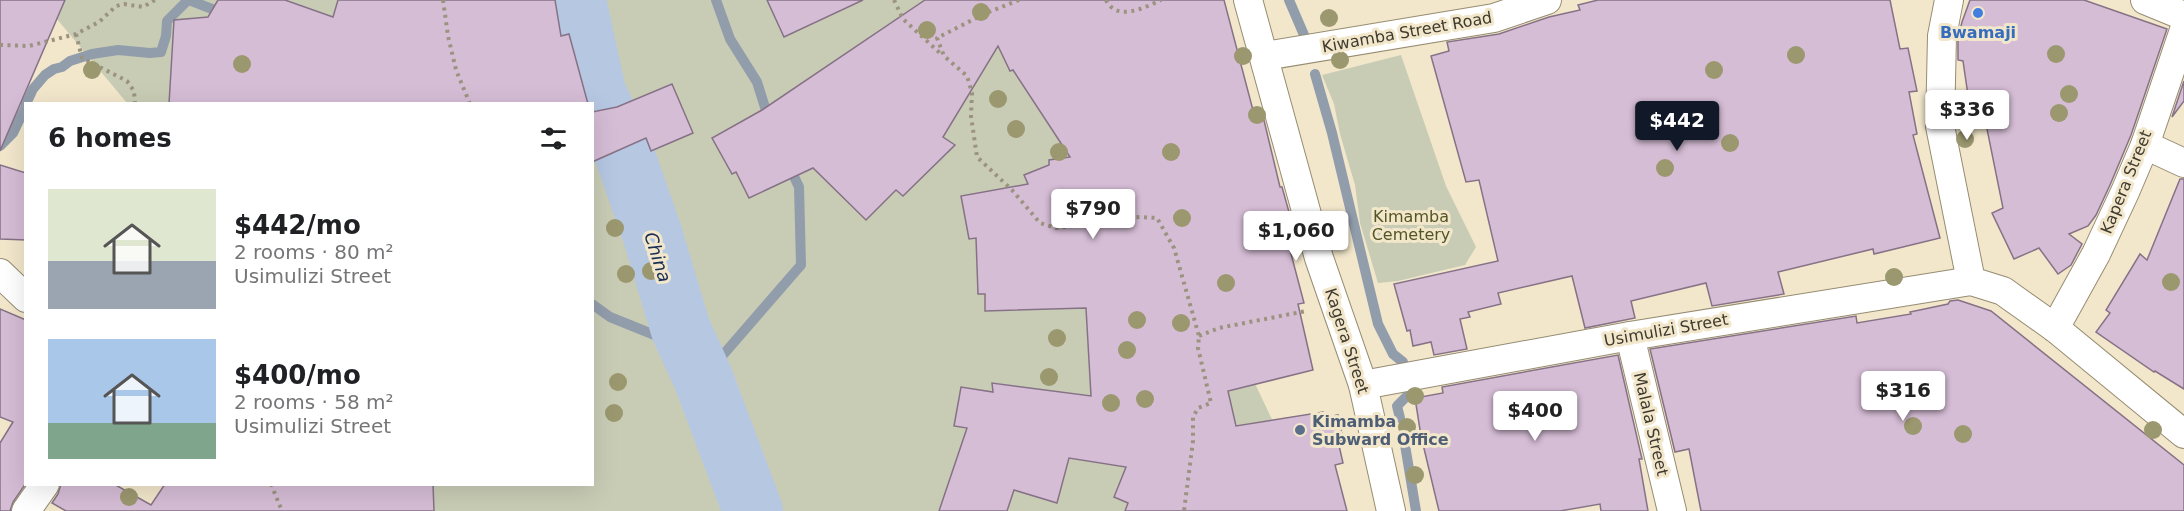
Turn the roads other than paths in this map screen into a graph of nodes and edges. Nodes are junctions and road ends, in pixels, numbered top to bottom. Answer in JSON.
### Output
{"nodes":[{"id":1,"x":1248,"y":0,"type":"edge"},
{"id":2,"x":1547,"y":0,"type":"edge"},
{"id":3,"x":1949,"y":0,"type":"edge"},
{"id":4,"x":2145,"y":0,"type":"edge"},
{"id":5,"x":2184,"y":16,"type":"edge"},
{"id":6,"x":2184,"y":30,"type":"edge"},
{"id":7,"x":1265,"y":56,"type":"junction"},
{"id":8,"x":2145,"y":145,"type":"junction"},
{"id":9,"x":2184,"y":163,"type":"edge"},
{"id":10,"x":0,"y":273,"type":"edge"},
{"id":11,"x":1971,"y":280,"type":"junction"},
{"id":12,"x":24,"y":296,"type":"edge"},
{"id":13,"x":2055,"y":328,"type":"junction"},
{"id":14,"x":1630,"y":336,"type":"junction"},
{"id":15,"x":1362,"y":385,"type":"junction"},
{"id":16,"x":2184,"y":434,"type":"edge"},
{"id":17,"x":44,"y":486,"type":"edge"},
{"id":18,"x":26,"y":511,"type":"edge"},
{"id":19,"x":1391,"y":511,"type":"edge"},
{"id":20,"x":1672,"y":511,"type":"edge"}],
"edges":[{"from":1,"to":7,"type":"street","name":"Kagera Street"},
{"from":2,"to":7,"type":"street","name":"Kiwamba Street Road"},
{"from":3,"to":11,"type":"street"},
{"from":4,"to":5,"type":"street"},
{"from":6,"to":8,"type":"street","name":"Kapera Street"},
{"from":7,"to":15,"type":"street","name":"Kagera Street"},
{"from":8,"to":9,"type":"street"},
{"from":8,"to":13,"type":"street","name":"Kapera Street"},
{"from":10,"to":12,"type":"street"},
{"from":11,"to":13,"type":"street","name":"Usimulizi Street"},
{"from":11,"to":14,"type":"street","name":"Usimulizi Street"},
{"from":13,"to":16,"type":"street","name":"Usimulizi Street"},
{"from":14,"to":15,"type":"street","name":"Usimulizi Street"},
{"from":14,"to":20,"type":"street","name":"Malala Street"},
{"from":15,"to":19,"type":"street","name":"Kagera Street"},
{"from":17,"to":18,"type":"street"}]}
